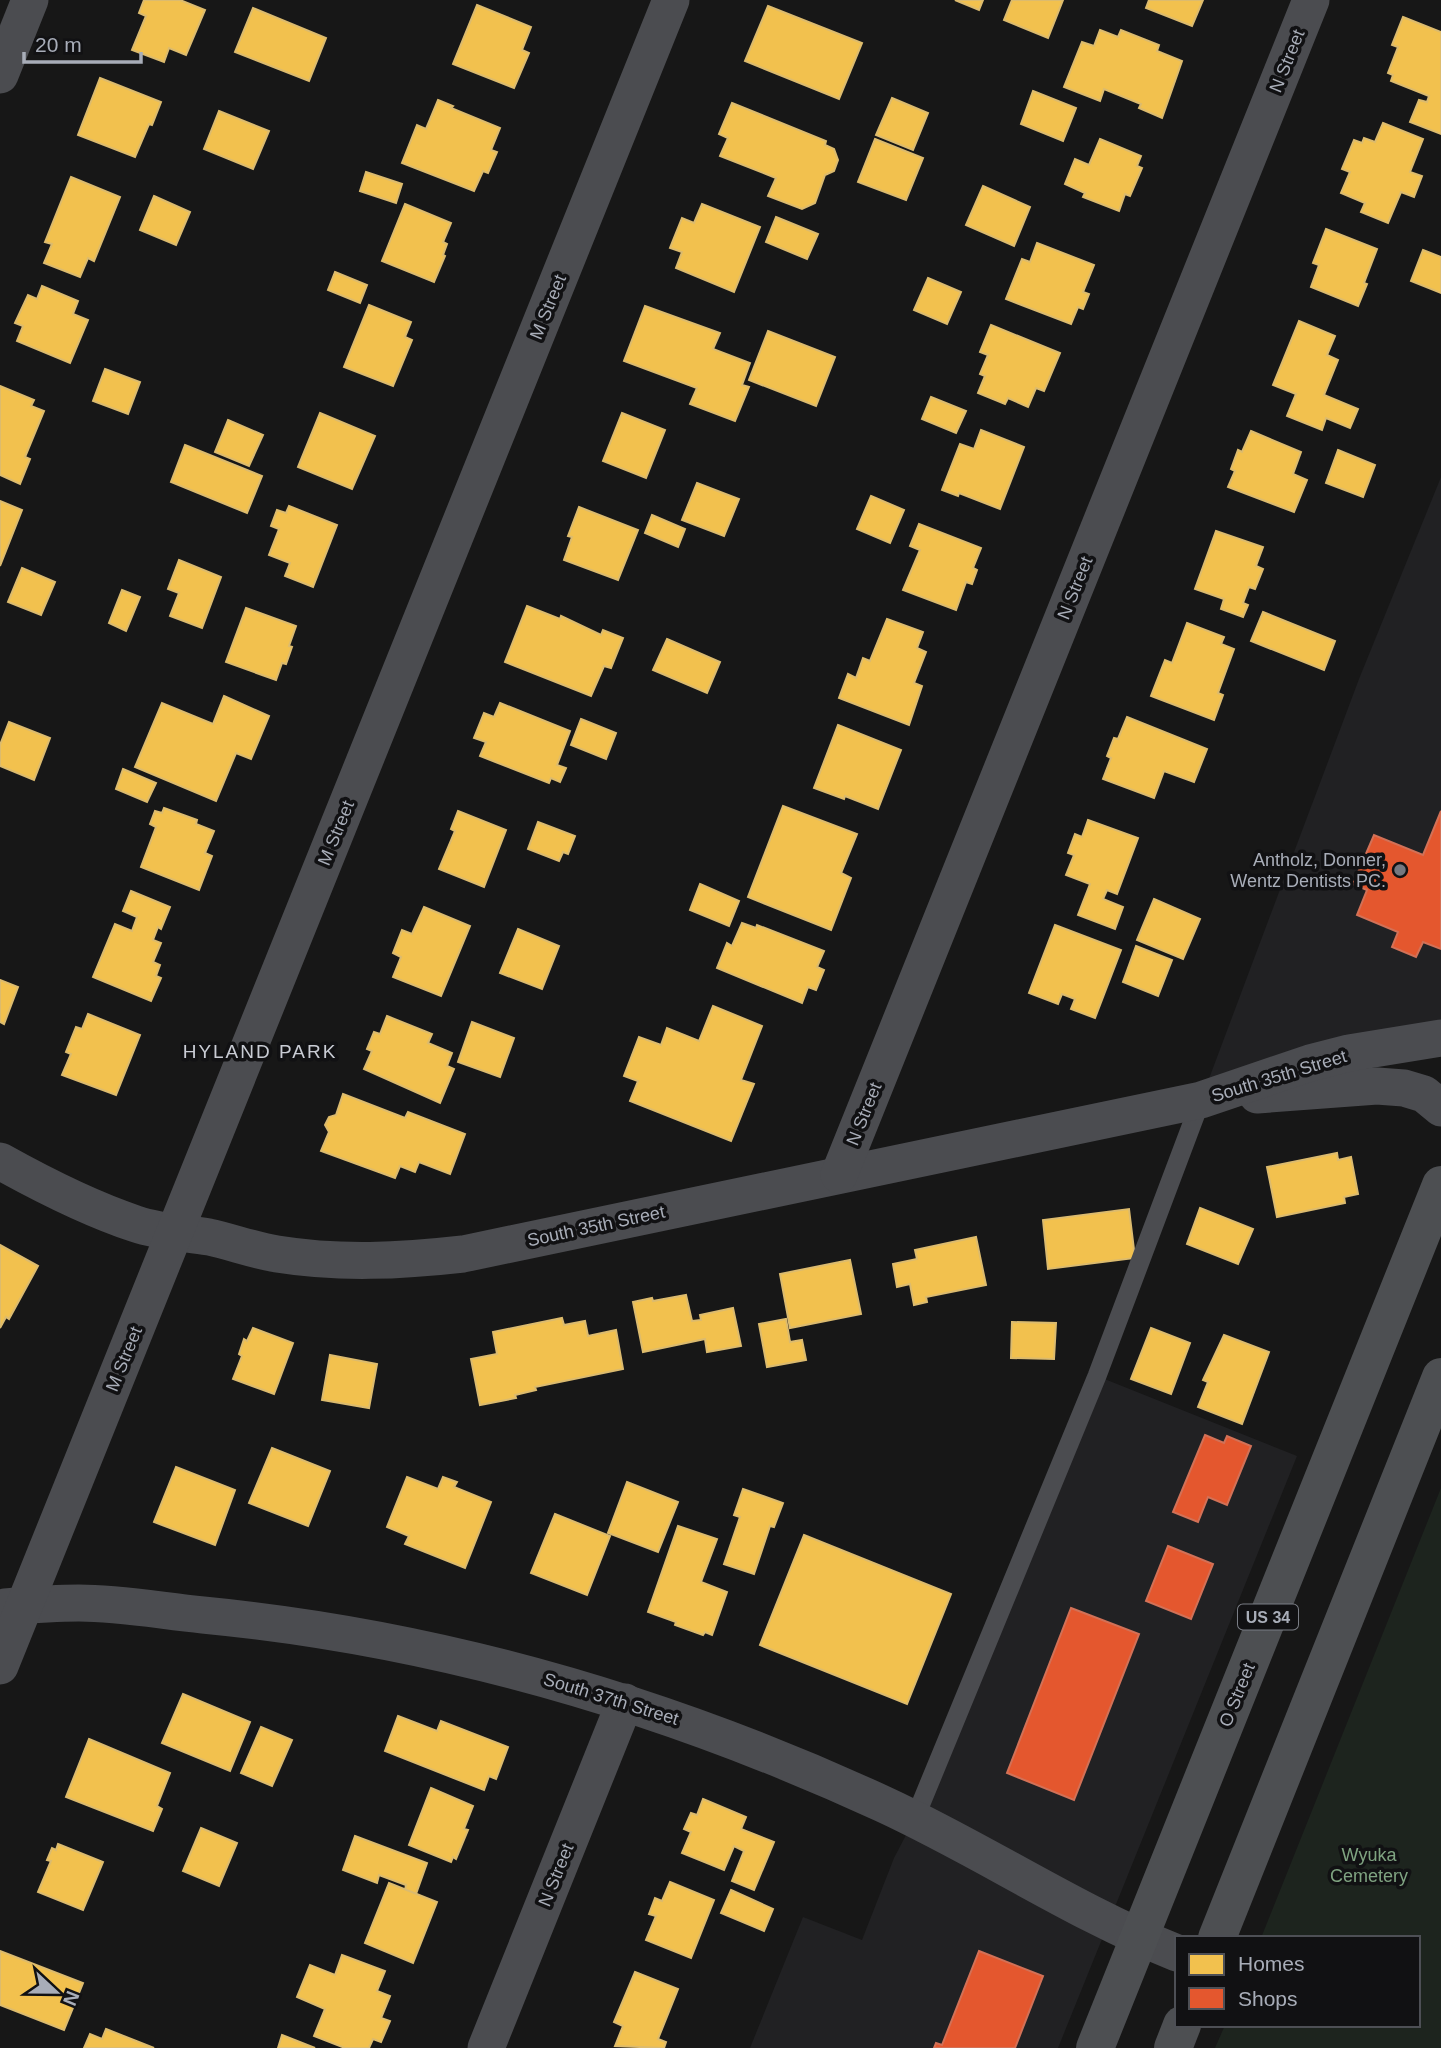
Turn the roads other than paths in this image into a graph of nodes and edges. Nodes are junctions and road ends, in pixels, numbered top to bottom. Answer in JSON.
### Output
{"nodes":[{"id":1,"x":30,"y":0,"type":"edge"},
{"id":2,"x":671,"y":0,"type":"edge"},
{"id":3,"x":1311,"y":0,"type":"edge"},
{"id":4,"x":0,"y":75,"type":"edge"},
{"id":5,"x":1441,"y":1038,"type":"edge"},
{"id":6,"x":1201,"y":1100,"type":"junction"},
{"id":7,"x":1441,"y":1108,"type":"edge"},
{"id":8,"x":0,"y":1161,"type":"edge"},
{"id":9,"x":839,"y":1175,"type":"junction"},
{"id":10,"x":1441,"y":1185,"type":"edge"},
{"id":11,"x":174,"y":1232,"type":"junction"},
{"id":12,"x":1441,"y":1377,"type":"edge"},
{"id":13,"x":12,"y":1607,"type":"edge"},
{"id":14,"x":0,"y":1666,"type":"edge"},
{"id":15,"x":625,"y":1702,"type":"junction"},
{"id":16,"x":915,"y":1818,"type":"junction"},
{"id":17,"x":1218,"y":1936,"type":"edge"},
{"id":18,"x":1139,"y":1938,"type":"junction"},
{"id":19,"x":1175,"y":1952,"type":"edge"},
{"id":20,"x":1181,"y":2027,"type":"edge"},
{"id":21,"x":486,"y":2048,"type":"edge"},
{"id":22,"x":1095,"y":2048,"type":"edge"},
{"id":23,"x":1173,"y":2048,"type":"edge"}],
"edges":[{"from":1,"to":4,"type":"street"},
{"from":2,"to":11,"type":"street","name":"M Street"},
{"from":3,"to":9,"type":"street","name":"N Street"},
{"from":5,"to":6,"type":"street","name":"South 35th Street"},
{"from":6,"to":7,"type":"street","name":"South 35th Street"},
{"from":6,"to":9,"type":"street","name":"South 35th Street"},
{"from":6,"to":16,"type":"lane"},
{"from":8,"to":11,"type":"street","name":"South 35th Street"},
{"from":9,"to":11,"type":"street","name":"South 35th Street"},
{"from":10,"to":18,"type":"main road","name":"O Street","number":"US 34"},
{"from":11,"to":13,"type":"street","name":"M Street"},
{"from":12,"to":17,"type":"main road"},
{"from":13,"to":14,"type":"street","name":"M Street"},
{"from":13,"to":15,"type":"street","name":"South 37th Street"},
{"from":15,"to":16,"type":"street","name":"South 37th Street"},
{"from":15,"to":21,"type":"street","name":"N Street"},
{"from":16,"to":18,"type":"street","name":"South 37th Street"},
{"from":18,"to":19,"type":"street","name":"South 37th Street"},
{"from":18,"to":22,"type":"main road","name":"O Street","number":"US 34"},
{"from":20,"to":23,"type":"main road"}]}
